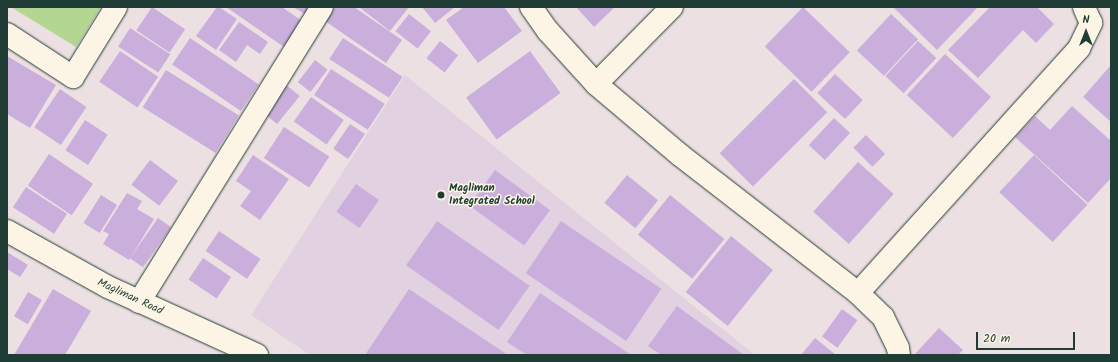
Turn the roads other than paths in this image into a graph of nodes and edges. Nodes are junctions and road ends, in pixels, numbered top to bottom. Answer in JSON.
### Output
{"nodes":[{"id":1,"x":116,"y":7,"type":"edge"},
{"id":2,"x":322,"y":7,"type":"edge"},
{"id":3,"x":531,"y":7,"type":"edge"},
{"id":4,"x":672,"y":7,"type":"edge"},
{"id":5,"x":1084,"y":7,"type":"edge"},
{"id":6,"x":7,"y":34,"type":"edge"},
{"id":7,"x":596,"y":84,"type":"junction"},
{"id":8,"x":7,"y":231,"type":"edge"},
{"id":9,"x":858,"y":293,"type":"junction"},
{"id":10,"x":140,"y":302,"type":"junction"},
{"id":11,"x":257,"y":355,"type":"edge"},
{"id":12,"x":899,"y":355,"type":"edge"}],
"edges":[{"from":1,"to":6,"type":"street"},
{"from":2,"to":10,"type":"street"},
{"from":3,"to":7,"type":"street"},
{"from":4,"to":7,"type":"street"},
{"from":5,"to":9,"type":"street"},
{"from":7,"to":9,"type":"street"},
{"from":8,"to":10,"type":"street","name":"Magliman Road"},
{"from":9,"to":12,"type":"street"},
{"from":10,"to":11,"type":"street","name":"Magliman Road"}]}
